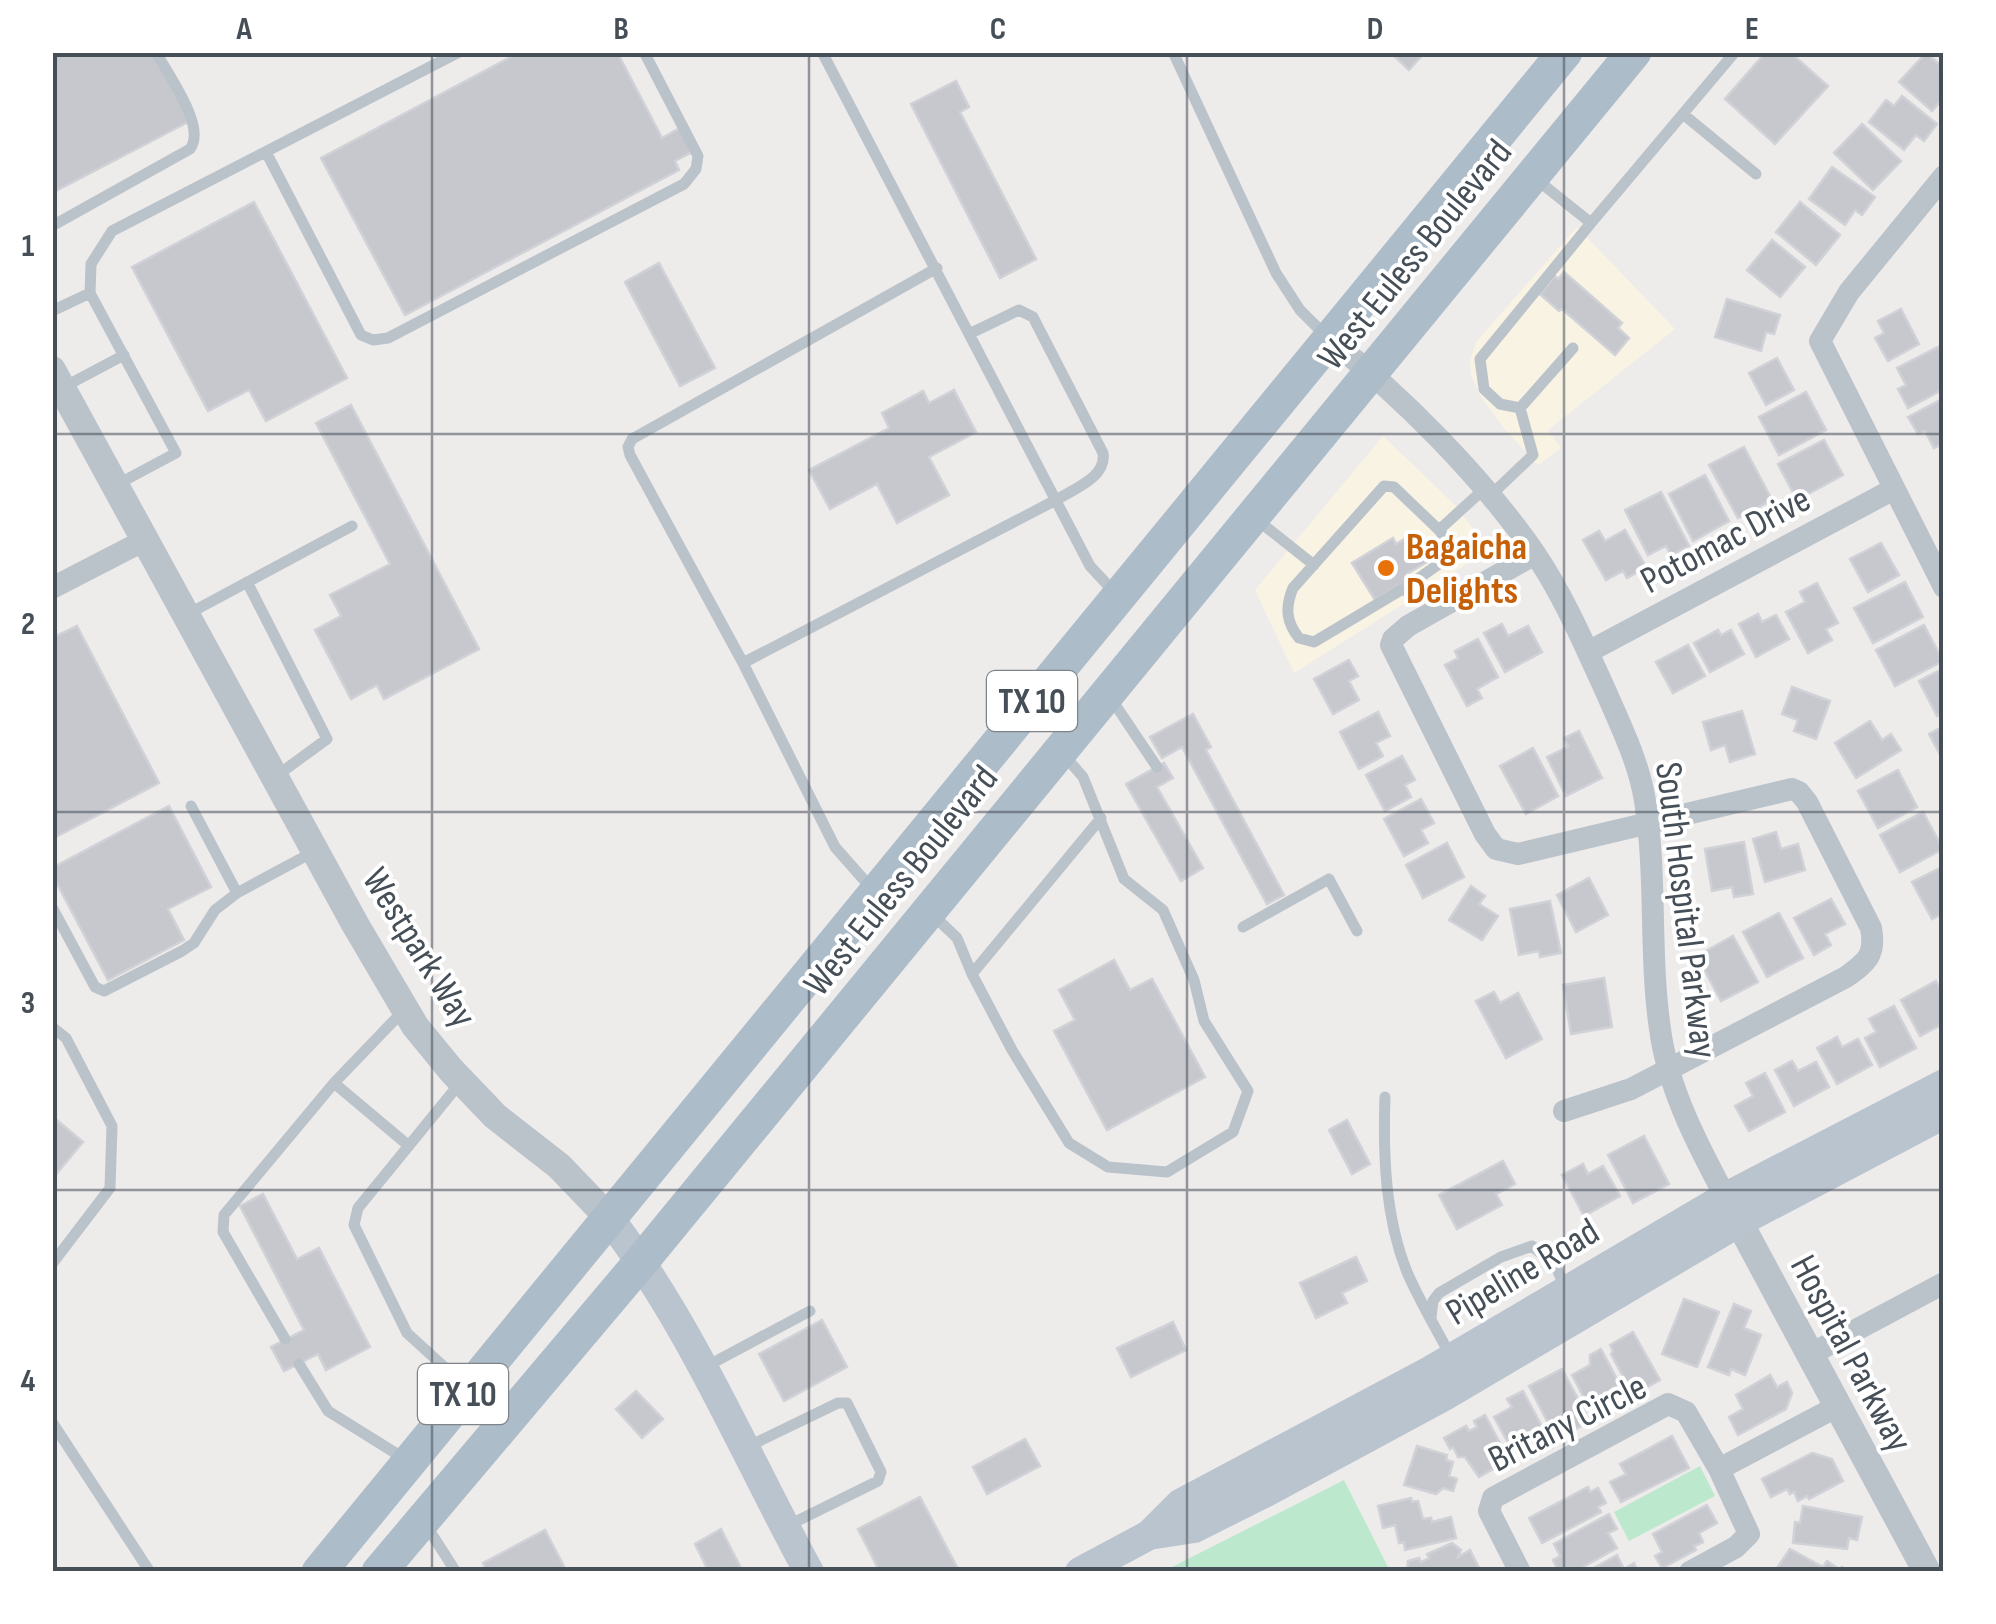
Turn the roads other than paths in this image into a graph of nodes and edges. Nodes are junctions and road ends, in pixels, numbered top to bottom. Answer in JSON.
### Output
{"nodes":[{"id":1,"x":156,"y":52,"type":"edge"},
{"id":2,"x":458,"y":52,"type":"edge"},
{"id":3,"x":644,"y":52,"type":"edge"},
{"id":4,"x":822,"y":52,"type":"edge"},
{"id":5,"x":1173,"y":52,"type":"edge"},
{"id":6,"x":1565,"y":52,"type":"edge"},
{"id":7,"x":1634,"y":52,"type":"edge"},
{"id":8,"x":1735,"y":52,"type":"edge"},
{"id":9,"x":1683,"y":114,"type":"junction"},
{"id":10,"x":266,"y":152,"type":"junction"},
{"id":11,"x":1756,"y":174,"type":"dead end"},
{"id":12,"x":1532,"y":176,"type":"junction"},
{"id":13,"x":1944,"y":176,"type":"edge"},
{"id":14,"x":1591,"y":222,"type":"junction"},
{"id":15,"x":52,"y":226,"type":"edge"},
{"id":16,"x":937,"y":268,"type":"junction"},
{"id":17,"x":90,"y":293,"type":"junction"},
{"id":18,"x":52,"y":311,"type":"edge"},
{"id":19,"x":970,"y":333,"type":"junction"},
{"id":20,"x":1329,"y":339,"type":"junction"},
{"id":21,"x":1573,"y":348,"type":"dead end"},
{"id":22,"x":124,"y":356,"type":"junction"},
{"id":23,"x":1370,"y":374,"type":"junction"},
{"id":24,"x":57,"y":379,"type":"edge"},
{"id":25,"x":1520,"y":408,"type":"junction"},
{"id":26,"x":116,"y":486,"type":"junction"},
{"id":27,"x":1894,"y":489,"type":"junction"},
{"id":28,"x":1487,"y":493,"type":"junction"},
{"id":29,"x":1056,"y":500,"type":"junction"},
{"id":30,"x":1253,"y":516,"type":"junction"},
{"id":31,"x":352,"y":526,"type":"dead end"},
{"id":32,"x":1439,"y":530,"type":"junction"},
{"id":33,"x":145,"y":540,"type":"junction"},
{"id":34,"x":1535,"y":554,"type":"junction"},
{"id":35,"x":1314,"y":565,"type":"junction"},
{"id":36,"x":246,"y":582,"type":"junction"},
{"id":37,"x":1944,"y":587,"type":"edge"},
{"id":38,"x":52,"y":588,"type":"edge"},
{"id":39,"x":1118,"y":596,"type":"junction"},
{"id":40,"x":186,"y":614,"type":"junction"},
{"id":41,"x":1160,"y":630,"type":"junction"},
{"id":42,"x":1588,"y":652,"type":"junction"},
{"id":43,"x":742,"y":662,"type":"junction"},
{"id":44,"x":1108,"y":694,"type":"junction"},
{"id":45,"x":1060,"y":751,"type":"junction"},
{"id":46,"x":1157,"y":767,"type":"dead end"},
{"id":47,"x":275,"y":777,"type":"junction"},
{"id":48,"x":190,"y":806,"type":"dead end"},
{"id":49,"x":1101,"y":818,"type":"junction"},
{"id":50,"x":1647,"y":822,"type":"junction"},
{"id":51,"x":315,"y":851,"type":"junction"},
{"id":52,"x":237,"y":892,"type":"junction"},
{"id":53,"x":874,"y":892,"type":"junction"},
{"id":54,"x":52,"y":907,"type":"edge"},
{"id":55,"x":929,"y":912,"type":"junction"},
{"id":56,"x":1243,"y":926,"type":"dead end"},
{"id":57,"x":1357,"y":932,"type":"dead end"},
{"id":58,"x":972,"y":974,"type":"junction"},
{"id":59,"x":405,"y":1009,"type":"junction"},
{"id":60,"x":52,"y":1026,"type":"edge"},
{"id":61,"x":1668,"y":1070,"type":"junction"},
{"id":62,"x":462,"y":1082,"type":"junction"},
{"id":63,"x":334,"y":1083,"type":"junction"},
{"id":64,"x":1944,"y":1084,"type":"edge"},
{"id":65,"x":1385,"y":1097,"type":"dead end"},
{"id":66,"x":1564,"y":1112,"type":"dead end"},
{"id":67,"x":1944,"y":1114,"type":"edge"},
{"id":68,"x":408,"y":1146,"type":"junction"},
{"id":69,"x":1733,"y":1210,"type":"junction"},
{"id":70,"x":608,"y":1217,"type":"junction"},
{"id":71,"x":640,"y":1263,"type":"junction"},
{"id":72,"x":52,"y":1264,"type":"edge"},
{"id":73,"x":1944,"y":1283,"type":"edge"},
{"id":74,"x":1566,"y":1291,"type":"junction"},
{"id":75,"x":810,"y":1311,"type":"dead end"},
{"id":76,"x":1431,"y":1318,"type":"junction"},
{"id":77,"x":285,"y":1340,"type":"dead end"},
{"id":78,"x":1811,"y":1354,"type":"junction"},
{"id":79,"x":299,"y":1364,"type":"dead end"},
{"id":80,"x":703,"y":1368,"type":"junction"},
{"id":81,"x":1442,"y":1375,"type":"junction"},
{"id":82,"x":468,"y":1388,"type":"junction"},
{"id":83,"x":1838,"y":1406,"type":"junction"},
{"id":84,"x":52,"y":1422,"type":"edge"},
{"id":85,"x":746,"y":1448,"type":"junction"},
{"id":86,"x":408,"y":1461,"type":"junction"},
{"id":87,"x":1718,"y":1469,"type":"junction"},
{"id":88,"x":422,"y":1519,"type":"junction"},
{"id":89,"x":785,"y":1527,"type":"junction"},
{"id":90,"x":150,"y":1572,"type":"edge"},
{"id":91,"x":319,"y":1572,"type":"edge"},
{"id":92,"x":379,"y":1572,"type":"edge"},
{"id":93,"x":456,"y":1572,"type":"edge"},
{"id":94,"x":809,"y":1572,"type":"edge"},
{"id":95,"x":1080,"y":1572,"type":"edge"},
{"id":96,"x":1520,"y":1572,"type":"edge"},
{"id":97,"x":1690,"y":1572,"type":"edge"},
{"id":98,"x":1927,"y":1572,"type":"edge"}],
"edges":[{"from":1,"to":15,"type":"lane"},
{"from":2,"to":10,"type":"lane"},
{"from":3,"to":10,"type":"lane"},
{"from":4,"to":16,"type":"lane"},
{"from":5,"to":20,"type":"lane"},
{"from":6,"to":20,"type":"main road","name":"West Euless Boulevard","number":"TX 10"},
{"from":7,"to":12,"type":"main road","name":"West Euless Boulevard","number":"TX 10"},
{"from":8,"to":9,"type":"lane"},
{"from":9,"to":11,"type":"lane"},
{"from":9,"to":14,"type":"lane"},
{"from":10,"to":17,"type":"lane"},
{"from":12,"to":14,"type":"lane"},
{"from":12,"to":23,"type":"main road","name":"West Euless Boulevard","number":"TX 10"},
{"from":13,"to":27,"type":"street"},
{"from":14,"to":25,"type":"lane"},
{"from":16,"to":19,"type":"lane"},
{"from":16,"to":43,"type":"lane"},
{"from":17,"to":18,"type":"lane"},
{"from":17,"to":22,"type":"lane"},
{"from":19,"to":29,"type":"lane"},
{"from":19,"to":29,"type":"lane"},
{"from":20,"to":23,"type":"street","name":"South Hospital Parkway"},
{"from":20,"to":39,"type":"main road","name":"West Euless Boulevard","number":"TX 10"},
{"from":21,"to":25,"type":"lane"},
{"from":22,"to":24,"type":"lane"},
{"from":22,"to":26,"type":"lane"},
{"from":23,"to":28,"type":"street","name":"South Hospital Parkway"},
{"from":23,"to":30,"type":"main road","name":"West Euless Boulevard","number":"TX 10"},
{"from":24,"to":26,"type":"street","name":"Westpark Way"},
{"from":25,"to":28,"type":"lane"},
{"from":26,"to":33,"type":"street","name":"Westpark Way"},
{"from":27,"to":37,"type":"street"},
{"from":27,"to":42,"type":"street","name":"Potomac Drive"},
{"from":28,"to":32,"type":"lane"},
{"from":28,"to":34,"type":"street","name":"South Hospital Parkway"},
{"from":29,"to":39,"type":"lane"},
{"from":29,"to":43,"type":"lane"},
{"from":30,"to":35,"type":"lane"},
{"from":30,"to":41,"type":"main road","name":"West Euless Boulevard","number":"TX 10"},
{"from":31,"to":36,"type":"lane"},
{"from":32,"to":35,"type":"lane"},
{"from":32,"to":35,"type":"lane"},
{"from":33,"to":38,"type":"street"},
{"from":33,"to":40,"type":"street","name":"Westpark Way"},
{"from":34,"to":42,"type":"street","name":"South Hospital Parkway"},
{"from":34,"to":50,"type":"street"},
{"from":36,"to":40,"type":"lane"},
{"from":36,"to":47,"type":"lane"},
{"from":39,"to":41,"type":"main road"},
{"from":39,"to":53,"type":"main road","name":"West Euless Boulevard","number":"TX 10"},
{"from":40,"to":47,"type":"street","name":"Westpark Way"},
{"from":41,"to":44,"type":"main road","name":"West Euless Boulevard","number":"TX 10"},
{"from":42,"to":50,"type":"street","name":"South Hospital Parkway"},
{"from":43,"to":53,"type":"lane"},
{"from":44,"to":45,"type":"main road","name":"West Euless Boulevard","number":"TX 10"},
{"from":44,"to":46,"type":"lane"},
{"from":45,"to":49,"type":"lane"},
{"from":45,"to":55,"type":"main road","name":"West Euless Boulevard","number":"TX 10"},
{"from":47,"to":51,"type":"street","name":"Westpark Way"},
{"from":48,"to":52,"type":"lane"},
{"from":49,"to":58,"type":"lane"},
{"from":49,"to":58,"type":"lane"},
{"from":50,"to":61,"type":"street","name":"South Hospital Parkway"},
{"from":50,"to":61,"type":"street"},
{"from":51,"to":52,"type":"lane"},
{"from":51,"to":59,"type":"street","name":"Westpark Way"},
{"from":52,"to":54,"type":"lane"},
{"from":53,"to":70,"type":"main road","name":"West Euless Boulevard","number":"TX 10"},
{"from":55,"to":58,"type":"lane"},
{"from":55,"to":71,"type":"main road","name":"West Euless Boulevard","number":"TX 10"},
{"from":56,"to":57,"type":"lane"},
{"from":59,"to":62,"type":"street","name":"Westpark Way"},
{"from":59,"to":63,"type":"lane"},
{"from":60,"to":72,"type":"lane"},
{"from":61,"to":66,"type":"street"},
{"from":61,"to":69,"type":"street","name":"South Hospital Parkway"},
{"from":62,"to":68,"type":"lane"},
{"from":62,"to":70,"type":"street","name":"Westpark Way"},
{"from":63,"to":68,"type":"lane"},
{"from":63,"to":77,"type":"lane"},
{"from":64,"to":69,"type":"main road","name":"Pipeline Road"},
{"from":65,"to":76,"type":"lane"},
{"from":67,"to":69,"type":"main road","name":"Pipeline Road"},
{"from":68,"to":82,"type":"lane"},
{"from":69,"to":74,"type":"main road","name":"Pipeline Road"},
{"from":69,"to":78,"type":"street","name":"Hospital Parkway"},
{"from":69,"to":81,"type":"main road","name":"Pipeline Road"},
{"from":70,"to":71,"type":"main road","name":"Westpark Way"},
{"from":70,"to":82,"type":"main road","name":"West Euless Boulevard","number":"TX 10"},
{"from":71,"to":80,"type":"main road","name":"Westpark Way"},
{"from":71,"to":88,"type":"main road","name":"West Euless Boulevard","number":"TX 10"},
{"from":73,"to":78,"type":"street"},
{"from":74,"to":76,"type":"lane"},
{"from":74,"to":81,"type":"main road","name":"Pipeline Road"},
{"from":75,"to":80,"type":"lane"},
{"from":76,"to":81,"type":"lane"},
{"from":78,"to":83,"type":"street","name":"Hospital Parkway"},
{"from":79,"to":86,"type":"lane"},
{"from":80,"to":85,"type":"main road","name":"Westpark Way"},
{"from":81,"to":95,"type":"main road","name":"Pipeline Road"},
{"from":82,"to":86,"type":"main road","name":"West Euless Boulevard","number":"TX 10"},
{"from":83,"to":87,"type":"street"},
{"from":83,"to":98,"type":"street","name":"Hospital Parkway"},
{"from":84,"to":90,"type":"lane"},
{"from":85,"to":89,"type":"main road","name":"Westpark Way"},
{"from":85,"to":89,"type":"lane"},
{"from":86,"to":91,"type":"main road","name":"West Euless Boulevard","number":"TX 10"},
{"from":87,"to":96,"type":"street","name":"Britany Circle"},
{"from":87,"to":97,"type":"street","name":"Britany Circle"},
{"from":88,"to":92,"type":"main road","name":"West Euless Boulevard","number":"TX 10"},
{"from":88,"to":93,"type":"lane"},
{"from":89,"to":94,"type":"main road","name":"Westpark Way"}]}
